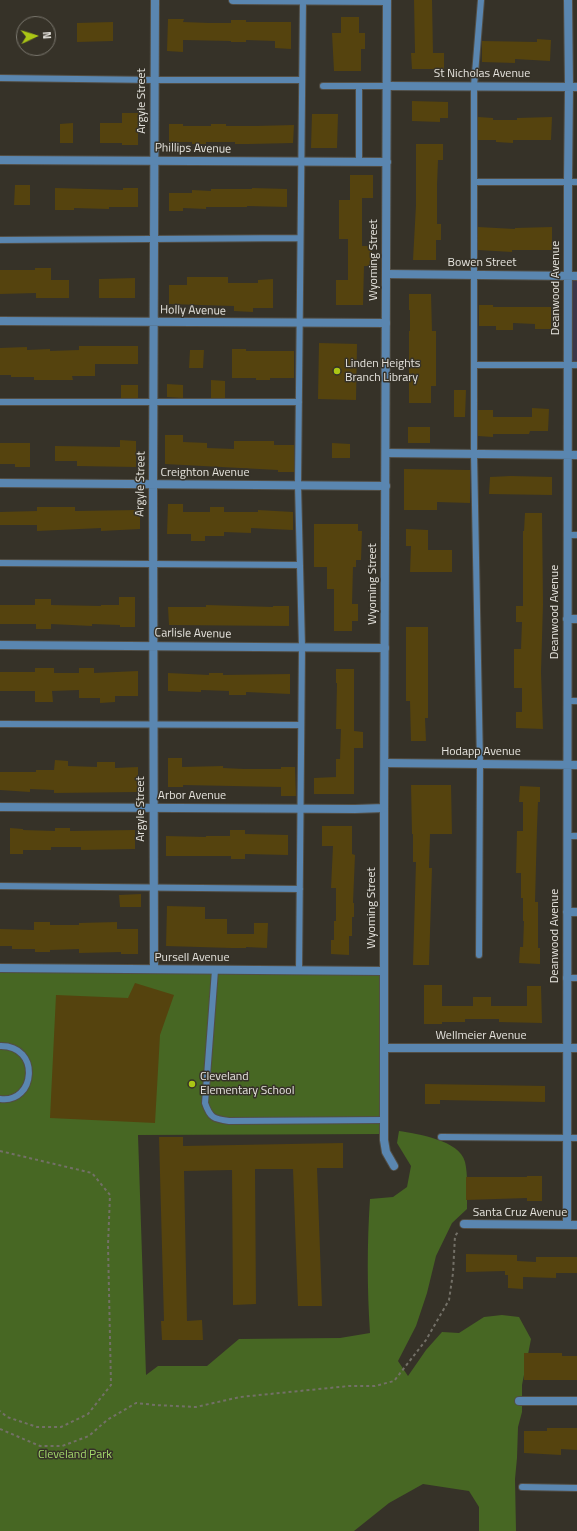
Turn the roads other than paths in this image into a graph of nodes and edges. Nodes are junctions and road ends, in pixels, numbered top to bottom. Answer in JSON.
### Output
{"nodes":[{"id":1,"x":155,"y":0,"type":"edge"},
{"id":2,"x":233,"y":0,"type":"edge"},
{"id":3,"x":302,"y":0,"type":"edge"},
{"id":4,"x":387,"y":0,"type":"edge"},
{"id":5,"x":481,"y":0,"type":"edge"},
{"id":6,"x":568,"y":0,"type":"edge"},
{"id":7,"x":0,"y":78,"type":"edge"},
{"id":8,"x":155,"y":80,"type":"junction"},
{"id":9,"x":302,"y":80,"type":"junction"},
{"id":10,"x":323,"y":86,"type":"dead end"},
{"id":11,"x":359,"y":86,"type":"junction"},
{"id":12,"x":387,"y":86,"type":"junction"},
{"id":13,"x":474,"y":86,"type":"junction"},
{"id":14,"x":573,"y":87,"type":"edge"},
{"id":15,"x":0,"y":160,"type":"edge"},
{"id":16,"x":154,"y":161,"type":"junction"},
{"id":17,"x":301,"y":162,"type":"junction"},
{"id":18,"x":359,"y":162,"type":"junction"},
{"id":19,"x":387,"y":162,"type":"junction"},
{"id":20,"x":474,"y":182,"type":"junction"},
{"id":21,"x":568,"y":182,"type":"junction"},
{"id":22,"x":577,"y":182,"type":"edge"},
{"id":23,"x":300,"y":238,"type":"junction"},
{"id":24,"x":0,"y":240,"type":"edge"},
{"id":25,"x":154,"y":240,"type":"junction"},
{"id":26,"x":386,"y":274,"type":"junction"},
{"id":27,"x":474,"y":275,"type":"junction"},
{"id":28,"x":568,"y":276,"type":"junction"},
{"id":29,"x":577,"y":276,"type":"edge"},
{"id":30,"x":0,"y":321,"type":"edge"},
{"id":31,"x":154,"y":322,"type":"junction"},
{"id":32,"x":386,"y":323,"type":"junction"},
{"id":33,"x":300,"y":324,"type":"junction"},
{"id":34,"x":474,"y":365,"type":"junction"},
{"id":35,"x":568,"y":365,"type":"junction"},
{"id":36,"x":577,"y":365,"type":"edge"},
{"id":37,"x":0,"y":402,"type":"edge"},
{"id":38,"x":300,"y":402,"type":"junction"},
{"id":39,"x":154,"y":403,"type":"junction"},
{"id":40,"x":386,"y":453,"type":"junction"},
{"id":41,"x":474,"y":454,"type":"junction"},
{"id":42,"x":567,"y":454,"type":"junction"},
{"id":43,"x":577,"y":455,"type":"edge"},
{"id":44,"x":0,"y":483,"type":"edge"},
{"id":45,"x":153,"y":484,"type":"junction"},
{"id":46,"x":298,"y":485,"type":"junction"},
{"id":47,"x":386,"y":486,"type":"junction"},
{"id":48,"x":567,"y":535,"type":"junction"},
{"id":49,"x":577,"y":535,"type":"edge"},
{"id":50,"x":0,"y":563,"type":"edge"},
{"id":51,"x":153,"y":564,"type":"junction"},
{"id":52,"x":300,"y":566,"type":"junction"},
{"id":53,"x":567,"y":619,"type":"junction"},
{"id":54,"x":577,"y":619,"type":"edge"},
{"id":55,"x":0,"y":644,"type":"edge"},
{"id":56,"x":153,"y":646,"type":"junction"},
{"id":57,"x":302,"y":647,"type":"junction"},
{"id":58,"x":385,"y":648,"type":"junction"},
{"id":59,"x":567,"y":701,"type":"junction"},
{"id":60,"x":577,"y":701,"type":"edge"},
{"id":61,"x":0,"y":724,"type":"edge"},
{"id":62,"x":153,"y":724,"type":"junction"},
{"id":63,"x":301,"y":725,"type":"junction"},
{"id":64,"x":384,"y":763,"type":"junction"},
{"id":65,"x":480,"y":764,"type":"junction"},
{"id":66,"x":567,"y":764,"type":"junction"},
{"id":67,"x":577,"y":765,"type":"edge"},
{"id":68,"x":0,"y":807,"type":"edge"},
{"id":69,"x":153,"y":808,"type":"junction"},
{"id":70,"x":301,"y":808,"type":"junction"},
{"id":71,"x":384,"y":808,"type":"junction"},
{"id":72,"x":567,"y":836,"type":"junction"},
{"id":73,"x":577,"y":836,"type":"edge"},
{"id":74,"x":0,"y":886,"type":"edge"},
{"id":75,"x":153,"y":888,"type":"junction"},
{"id":76,"x":300,"y":889,"type":"junction"},
{"id":77,"x":567,"y":912,"type":"junction"},
{"id":78,"x":577,"y":912,"type":"edge"},
{"id":79,"x":479,"y":956,"type":"dead end"},
{"id":80,"x":0,"y":968,"type":"edge"},
{"id":81,"x":154,"y":969,"type":"junction"},
{"id":82,"x":215,"y":970,"type":"junction"},
{"id":83,"x":299,"y":970,"type":"junction"},
{"id":84,"x":384,"y":971,"type":"junction"},
{"id":85,"x":566,"y":978,"type":"junction"},
{"id":86,"x":577,"y":978,"type":"edge"},
{"id":87,"x":0,"y":1046,"type":"edge"},
{"id":88,"x":385,"y":1048,"type":"junction"},
{"id":89,"x":567,"y":1048,"type":"junction"},
{"id":90,"x":577,"y":1048,"type":"edge"},
{"id":91,"x":0,"y":1099,"type":"edge"},
{"id":92,"x":384,"y":1120,"type":"junction"},
{"id":93,"x":441,"y":1137,"type":"dead end"},
{"id":94,"x":566,"y":1138,"type":"junction"},
{"id":95,"x":577,"y":1138,"type":"edge"},
{"id":96,"x":394,"y":1166,"type":"dead end"},
{"id":97,"x":464,"y":1224,"type":"road end"},
{"id":98,"x":567,"y":1225,"type":"junction"},
{"id":99,"x":577,"y":1225,"type":"edge"},
{"id":100,"x":518,"y":1401,"type":"dead end"},
{"id":101,"x":577,"y":1401,"type":"edge"},
{"id":102,"x":522,"y":1487,"type":"dead end"},
{"id":103,"x":577,"y":1488,"type":"edge"}],
"edges":[{"from":1,"to":8,"type":"street","name":"Argyle Street"},
{"from":2,"to":3,"type":"street"},
{"from":3,"to":4,"type":"street"},
{"from":3,"to":9,"type":"lane"},
{"from":4,"to":12,"type":"street","name":"Wyoming Street"},
{"from":5,"to":13,"type":"lane"},
{"from":6,"to":14,"type":"street","name":"Deanwood Avenue"},
{"from":7,"to":8,"type":"lane"},
{"from":8,"to":9,"type":"lane"},
{"from":8,"to":16,"type":"street","name":"Argyle Street"},
{"from":9,"to":17,"type":"lane"},
{"from":10,"to":11,"type":"lane"},
{"from":11,"to":12,"type":"lane"},
{"from":11,"to":18,"type":"lane"},
{"from":12,"to":13,"type":"street","name":"St Nicholas Avenue"},
{"from":12,"to":19,"type":"street","name":"Wyoming Street"},
{"from":13,"to":14,"type":"street","name":"St Nicholas Avenue"},
{"from":13,"to":20,"type":"lane"},
{"from":14,"to":21,"type":"street","name":"Deanwood Avenue"},
{"from":15,"to":16,"type":"street","name":"Phillips Avenue"},
{"from":16,"to":17,"type":"street","name":"Phillips Avenue"},
{"from":16,"to":25,"type":"street","name":"Argyle Street"},
{"from":17,"to":18,"type":"street","name":"Phillips Avenue"},
{"from":17,"to":23,"type":"lane"},
{"from":18,"to":19,"type":"street","name":"Phillips Avenue"},
{"from":19,"to":26,"type":"street","name":"Wyoming Street"},
{"from":20,"to":21,"type":"lane"},
{"from":20,"to":27,"type":"lane"},
{"from":21,"to":22,"type":"lane"},
{"from":21,"to":28,"type":"street","name":"Deanwood Avenue"},
{"from":23,"to":25,"type":"lane"},
{"from":23,"to":33,"type":"lane"},
{"from":24,"to":25,"type":"lane"},
{"from":25,"to":31,"type":"street","name":"Argyle Street"},
{"from":26,"to":27,"type":"street","name":"Bowen Street"},
{"from":26,"to":32,"type":"street","name":"Wyoming Street"},
{"from":27,"to":28,"type":"street","name":"Bowen Street"},
{"from":27,"to":34,"type":"lane"},
{"from":28,"to":29,"type":"street","name":"Bowen Street"},
{"from":28,"to":35,"type":"street","name":"Deanwood Avenue"},
{"from":30,"to":31,"type":"street","name":"Holly Avenue"},
{"from":31,"to":33,"type":"street","name":"Holly Avenue"},
{"from":31,"to":39,"type":"street","name":"Argyle Street"},
{"from":32,"to":33,"type":"street","name":"Holly Avenue"},
{"from":32,"to":40,"type":"street","name":"Wyoming Street"},
{"from":33,"to":38,"type":"lane"},
{"from":34,"to":35,"type":"lane"},
{"from":34,"to":41,"type":"lane"},
{"from":35,"to":36,"type":"lane"},
{"from":35,"to":42,"type":"street","name":"Deanwood Avenue"},
{"from":37,"to":39,"type":"lane"},
{"from":38,"to":39,"type":"lane"},
{"from":38,"to":46,"type":"lane"},
{"from":39,"to":45,"type":"street","name":"Argyle Street"},
{"from":40,"to":41,"type":"street"},
{"from":40,"to":47,"type":"street","name":"Wyoming Street"},
{"from":41,"to":42,"type":"street"},
{"from":41,"to":65,"type":"lane"},
{"from":42,"to":43,"type":"street"},
{"from":42,"to":48,"type":"street","name":"Deanwood Avenue"},
{"from":44,"to":45,"type":"street","name":"Creighton Avenue"},
{"from":45,"to":46,"type":"street","name":"Creighton Avenue"},
{"from":45,"to":51,"type":"street","name":"Argyle Street"},
{"from":46,"to":47,"type":"street","name":"Creighton Avenue"},
{"from":46,"to":52,"type":"lane"},
{"from":47,"to":58,"type":"street","name":"Wyoming Street"},
{"from":48,"to":49,"type":"lane"},
{"from":48,"to":53,"type":"street","name":"Deanwood Avenue"},
{"from":50,"to":51,"type":"lane"},
{"from":51,"to":52,"type":"lane"},
{"from":51,"to":56,"type":"street","name":"Argyle Street"},
{"from":52,"to":57,"type":"lane"},
{"from":53,"to":54,"type":"street"},
{"from":53,"to":59,"type":"street","name":"Deanwood Avenue"},
{"from":55,"to":56,"type":"street","name":"Carlisle Avenue"},
{"from":56,"to":57,"type":"street","name":"Carlisle Avenue"},
{"from":56,"to":62,"type":"street","name":"Argyle Street"},
{"from":57,"to":58,"type":"street","name":"Carlisle Avenue"},
{"from":57,"to":63,"type":"lane"},
{"from":58,"to":64,"type":"street","name":"Wyoming Street"},
{"from":59,"to":60,"type":"lane"},
{"from":59,"to":66,"type":"street","name":"Deanwood Avenue"},
{"from":61,"to":62,"type":"lane"},
{"from":62,"to":63,"type":"lane"},
{"from":62,"to":69,"type":"street","name":"Argyle Street"},
{"from":63,"to":70,"type":"lane"},
{"from":64,"to":65,"type":"street","name":"Hodapp Avenue"},
{"from":64,"to":71,"type":"street","name":"Wyoming Street"},
{"from":65,"to":66,"type":"street","name":"Hodapp Avenue"},
{"from":65,"to":79,"type":"lane"},
{"from":66,"to":67,"type":"street","name":"Hodapp Avenue"},
{"from":66,"to":72,"type":"street","name":"Deanwood Avenue"},
{"from":68,"to":69,"type":"street","name":"Arbor Avenue"},
{"from":69,"to":70,"type":"street","name":"Arbor Avenue"},
{"from":69,"to":75,"type":"street","name":"Argyle Street"},
{"from":70,"to":71,"type":"street","name":"Arbor Avenue"},
{"from":70,"to":76,"type":"lane"},
{"from":71,"to":84,"type":"street","name":"Wyoming Street"},
{"from":72,"to":73,"type":"lane"},
{"from":72,"to":77,"type":"street","name":"Deanwood Avenue"},
{"from":74,"to":75,"type":"lane"},
{"from":75,"to":76,"type":"lane"},
{"from":75,"to":81,"type":"street","name":"Argyle Street"},
{"from":76,"to":83,"type":"lane"},
{"from":77,"to":78,"type":"street"},
{"from":77,"to":85,"type":"street","name":"Deanwood Avenue"},
{"from":80,"to":81,"type":"street","name":"Pursell Avenue"},
{"from":81,"to":82,"type":"street","name":"Pursell Avenue"},
{"from":82,"to":83,"type":"street","name":"Pursell Avenue"},
{"from":82,"to":92,"type":"lane"},
{"from":83,"to":84,"type":"street","name":"Pursell Avenue"},
{"from":84,"to":88,"type":"street","name":"Wyoming Street"},
{"from":85,"to":86,"type":"lane"},
{"from":85,"to":89,"type":"street","name":"Deanwood Avenue"},
{"from":87,"to":91,"type":"lane"},
{"from":88,"to":89,"type":"street","name":"Wellmeier Avenue"},
{"from":88,"to":92,"type":"street","name":"Wyoming Street"},
{"from":89,"to":90,"type":"street","name":"Wellmeier Avenue"},
{"from":89,"to":94,"type":"street","name":"Deanwood Avenue"},
{"from":92,"to":96,"type":"street","name":"Wyoming Street"},
{"from":93,"to":94,"type":"lane"},
{"from":94,"to":95,"type":"lane"},
{"from":94,"to":98,"type":"street","name":"Deanwood Avenue"},
{"from":97,"to":98,"type":"street","name":"Santa Cruz Avenue"},
{"from":98,"to":99,"type":"street","name":"Santa Cruz Avenue"},
{"from":100,"to":101,"type":"street"},
{"from":102,"to":103,"type":"lane"}]}
